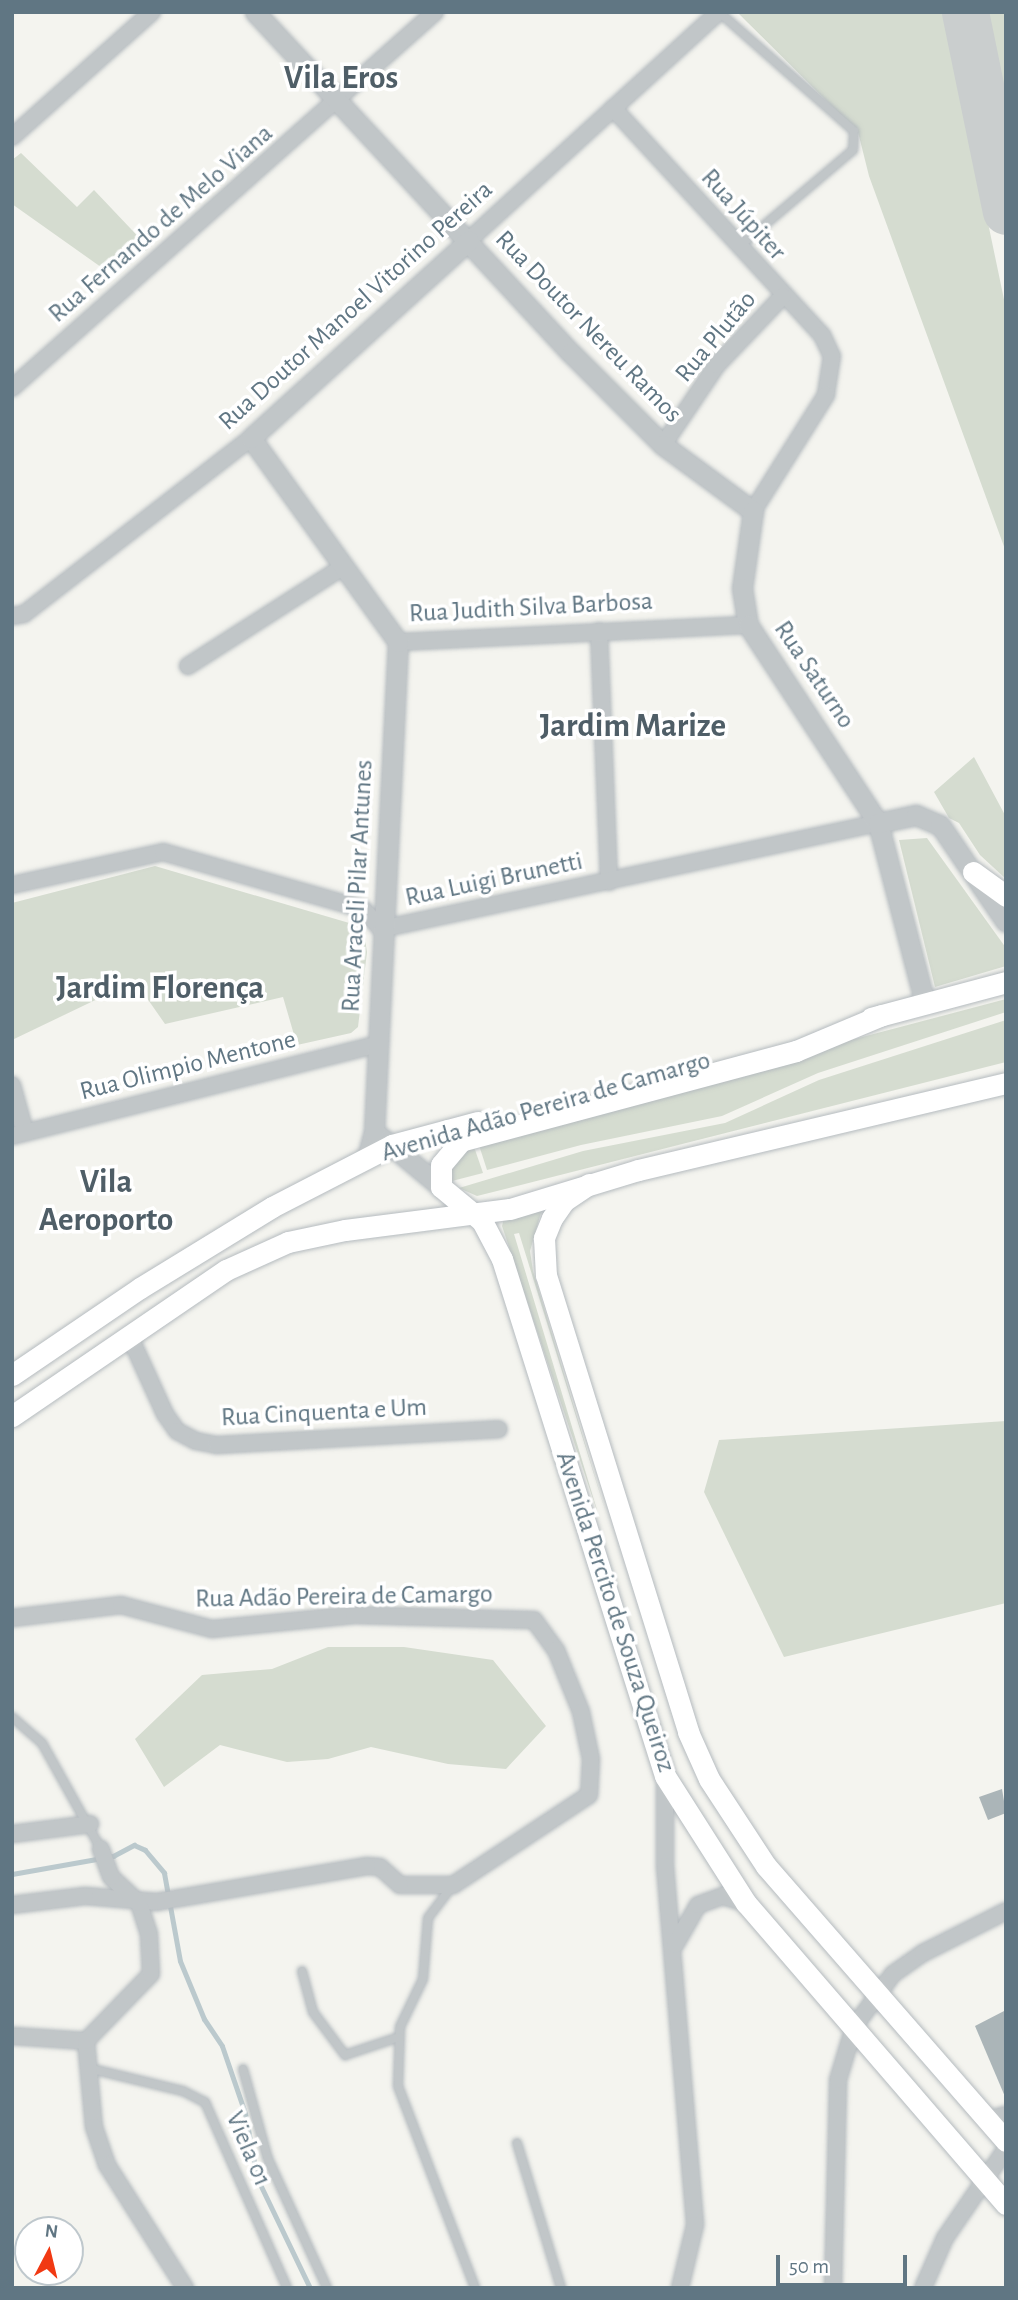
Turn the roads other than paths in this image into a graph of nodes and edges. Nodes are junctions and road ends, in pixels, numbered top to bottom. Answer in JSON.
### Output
{"nodes":[{"id":1,"x":152,"y":12,"type":"edge"},
{"id":2,"x":255,"y":12,"type":"edge"},
{"id":3,"x":435,"y":12,"type":"edge"},
{"id":4,"x":719,"y":12,"type":"edge"},
{"id":5,"x":338,"y":100,"type":"junction"},
{"id":6,"x":613,"y":108,"type":"junction"},
{"id":7,"x":12,"y":137,"type":"edge"},
{"id":8,"x":469,"y":240,"type":"junction"},
{"id":9,"x":738,"y":248,"type":"junction"},
{"id":10,"x":783,"y":296,"type":"junction"},
{"id":11,"x":832,"y":356,"type":"joint"},
{"id":12,"x":12,"y":388,"type":"edge"},
{"id":13,"x":251,"y":438,"type":"junction"},
{"id":14,"x":663,"y":445,"type":"junction"},
{"id":15,"x":753,"y":511,"type":"junction"},
{"id":16,"x":343,"y":567,"type":"junction"},
{"id":17,"x":12,"y":616,"type":"edge"},
{"id":18,"x":748,"y":625,"type":"junction"},
{"id":19,"x":599,"y":631,"type":"junction"},
{"id":20,"x":398,"y":642,"type":"junction"},
{"id":21,"x":188,"y":666,"type":"dead end"},
{"id":22,"x":916,"y":815,"type":"junction"},
{"id":23,"x":878,"y":823,"type":"junction"},
{"id":24,"x":886,"y":855,"type":"junction"},
{"id":25,"x":973,"y":872,"type":"junction"},
{"id":26,"x":609,"y":882,"type":"junction"},
{"id":27,"x":12,"y":885,"type":"edge"},
{"id":28,"x":1006,"y":896,"type":"edge"},
{"id":29,"x":1006,"y":922,"type":"edge"},
{"id":30,"x":381,"y":929,"type":"junction"},
{"id":31,"x":1003,"y":983,"type":"edge"},
{"id":32,"x":925,"y":1004,"type":"junction"},
{"id":33,"x":882,"y":1015,"type":"junction"},
{"id":34,"x":377,"y":1044,"type":"junction"},
{"id":35,"x":1006,"y":1070,"type":"edge"},
{"id":36,"x":1006,"y":1083,"type":"edge"},
{"id":37,"x":12,"y":1086,"type":"edge"},
{"id":38,"x":823,"y":1127,"type":"junction"},
{"id":39,"x":374,"y":1132,"type":"junction"},
{"id":40,"x":19,"y":1134,"type":"edge"},
{"id":41,"x":392,"y":1145,"type":"junction"},
{"id":42,"x":359,"y":1163,"type":"junction"},
{"id":43,"x":589,"y":1184,"type":"junction"},
{"id":44,"x":441,"y":1187,"type":"junction"},
{"id":45,"x":474,"y":1212,"type":"junction"},
{"id":46,"x":433,"y":1218,"type":"junction"},
{"id":47,"x":499,"y":1252,"type":"junction"},
{"id":48,"x":129,"y":1335,"type":"junction"},
{"id":49,"x":12,"y":1375,"type":"edge"},
{"id":50,"x":12,"y":1416,"type":"edge"},
{"id":51,"x":499,"y":1429,"type":"dead end"},
{"id":52,"x":12,"y":1618,"type":"edge"},
{"id":53,"x":12,"y":1717,"type":"edge"},
{"id":54,"x":665,"y":1776,"type":"junction"},
{"id":55,"x":90,"y":1824,"type":"junction"},
{"id":56,"x":12,"y":1834,"type":"edge"},
{"id":57,"x":101,"y":1849,"type":"joint"},
{"id":58,"x":453,"y":1885,"type":"junction"},
{"id":59,"x":139,"y":1903,"type":"junction"},
{"id":60,"x":746,"y":1903,"type":"junction"},
{"id":61,"x":12,"y":1905,"type":"edge"},
{"id":62,"x":1006,"y":1911,"type":"edge"},
{"id":63,"x":673,"y":1951,"type":"junction"},
{"id":64,"x":302,"y":1971,"type":"dead end"},
{"id":65,"x":858,"y":1972,"type":"junction"},
{"id":66,"x":893,"y":1975,"type":"junction"},
{"id":67,"x":876,"y":1993,"type":"junction"},
{"id":68,"x":854,"y":2026,"type":"junction"},
{"id":69,"x":12,"y":2036,"type":"edge"},
{"id":70,"x":399,"y":2037,"type":"junction"},
{"id":71,"x":86,"y":2041,"type":"junction"},
{"id":72,"x":86,"y":2068,"type":"junction"},
{"id":73,"x":243,"y":2069,"type":"dead end"},
{"id":74,"x":996,"y":2118,"type":"edge"},
{"id":75,"x":1006,"y":2141,"type":"edge"},
{"id":76,"x":517,"y":2143,"type":"dead end"},
{"id":77,"x":1006,"y":2149,"type":"edge"},
{"id":78,"x":985,"y":2181,"type":"junction"},
{"id":79,"x":1006,"y":2204,"type":"edge"},
{"id":80,"x":185,"y":2288,"type":"edge"},
{"id":81,"x":287,"y":2288,"type":"edge"},
{"id":82,"x":327,"y":2288,"type":"edge"},
{"id":83,"x":475,"y":2288,"type":"edge"},
{"id":84,"x":561,"y":2288,"type":"edge"},
{"id":85,"x":680,"y":2288,"type":"edge"},
{"id":86,"x":834,"y":2288,"type":"edge"},
{"id":87,"x":923,"y":2288,"type":"edge"}],
"edges":[{"from":1,"to":7,"type":"street"},
{"from":2,"to":5,"type":"street","name":"Rua Doutor Nereu Ramos"},
{"from":3,"to":5,"type":"street","name":"Rua Fernando de Melo Viana"},
{"from":4,"to":6,"type":"street","name":"Rua Doutor Manoel Vitorino Pereira"},
{"from":4,"to":9,"type":"lane"},
{"from":5,"to":8,"type":"street","name":"Rua Doutor Nereu Ramos"},
{"from":5,"to":12,"type":"street","name":"Rua Fernando de Melo Viana"},
{"from":6,"to":8,"type":"street","name":"Rua Doutor Manoel Vitorino Pereira"},
{"from":6,"to":9,"type":"street","name":"Rua Júpiter"},
{"from":8,"to":13,"type":"street","name":"Rua Doutor Manoel Vitorino Pereira"},
{"from":8,"to":14,"type":"street","name":"Rua Doutor Nereu Ramos"},
{"from":9,"to":10,"type":"street","name":"Rua Júpiter"},
{"from":10,"to":11,"type":"street","name":"Rua Júpiter"},
{"from":10,"to":14,"type":"street","name":"Rua Plutão"},
{"from":11,"to":15,"type":"street","name":"Rua Saturno"},
{"from":13,"to":16,"type":"street","name":"Rua Judith Silva Barbosa"},
{"from":13,"to":17,"type":"street","name":"Rua Doutor Manoel Vitorino Pereira"},
{"from":14,"to":15,"type":"street","name":"Rua Doutor Nereu Ramos"},
{"from":15,"to":18,"type":"street","name":"Rua Saturno"},
{"from":16,"to":20,"type":"street","name":"Rua Judith Silva Barbosa"},
{"from":16,"to":21,"type":"street"},
{"from":18,"to":19,"type":"street","name":"Rua Judith Silva Barbosa"},
{"from":18,"to":23,"type":"street","name":"Rua Saturno"},
{"from":19,"to":20,"type":"street","name":"Rua Judith Silva Barbosa"},
{"from":19,"to":26,"type":"street"},
{"from":20,"to":30,"type":"street","name":"Rua Araceli Pilar Antunes"},
{"from":22,"to":23,"type":"street","name":"Rua Luigi Brunetti"},
{"from":22,"to":24,"type":"street"},
{"from":22,"to":25,"type":"street"},
{"from":23,"to":24,"type":"street","name":"Rua Saturno"},
{"from":23,"to":26,"type":"street","name":"Rua Luigi Brunetti"},
{"from":24,"to":32,"type":"street","name":"Rua Saturno"},
{"from":25,"to":28,"type":"main road"},
{"from":25,"to":29,"type":"street"},
{"from":26,"to":30,"type":"street","name":"Rua Luigi Brunetti"},
{"from":27,"to":30,"type":"street","name":"Rua Luigi Brunetti"},
{"from":30,"to":34,"type":"street","name":"Rua Araceli Pilar Antunes"},
{"from":31,"to":32,"type":"main road","name":"Avenida Adão Pereira de Camargo"},
{"from":32,"to":33,"type":"main road","name":"Avenida Adão Pereira de Camargo"},
{"from":33,"to":41,"type":"main road","name":"Avenida Adão Pereira de Camargo"},
{"from":33,"to":44,"type":"main road"},
{"from":34,"to":39,"type":"street","name":"Rua Araceli Pilar Antunes"},
{"from":34,"to":40,"type":"street","name":"Rua Olimpio Mentone"},
{"from":35,"to":38,"type":"main road"},
{"from":36,"to":38,"type":"main road"},
{"from":37,"to":40,"type":"street"},
{"from":38,"to":43,"type":"main road"},
{"from":39,"to":41,"type":"street"},
{"from":39,"to":42,"type":"street","name":"Rua Araceli Pilar Antunes"},
{"from":41,"to":42,"type":"main road","name":"Avenida Adão Pereira de Camargo"},
{"from":41,"to":44,"type":"street"},
{"from":42,"to":49,"type":"main road","name":"Avenida Adão Pereira de Camargo"},
{"from":43,"to":45,"type":"main road"},
{"from":43,"to":65,"type":"main road","name":"Avenida Percito de Souza Queiroz"},
{"from":44,"to":45,"type":"main road"},
{"from":45,"to":46,"type":"main road"},
{"from":45,"to":47,"type":"main road","name":"Avenida Percito de Souza Queiroz"},
{"from":46,"to":47,"type":"main road"},
{"from":46,"to":48,"type":"main road"},
{"from":47,"to":54,"type":"main road","name":"Avenida Percito de Souza Queiroz"},
{"from":48,"to":50,"type":"main road"},
{"from":48,"to":51,"type":"street","name":"Rua Cinquenta e Um"},
{"from":52,"to":58,"type":"street","name":"Rua Adão Pereira de Camargo"},
{"from":53,"to":55,"type":"lane"},
{"from":54,"to":60,"type":"main road","name":"Avenida Percito de Souza Queiroz"},
{"from":54,"to":63,"type":"street"},
{"from":55,"to":56,"type":"street"},
{"from":55,"to":57,"type":"lane"},
{"from":57,"to":59,"type":"street"},
{"from":58,"to":59,"type":"street"},
{"from":58,"to":70,"type":"lane"},
{"from":59,"to":61,"type":"street"},
{"from":59,"to":71,"type":"street"},
{"from":60,"to":63,"type":"street"},
{"from":60,"to":68,"type":"main road","name":"Avenida Percito de Souza Queiroz"},
{"from":62,"to":66,"type":"street"},
{"from":63,"to":85,"type":"street"},
{"from":64,"to":70,"type":"lane"},
{"from":65,"to":66,"type":"street"},
{"from":65,"to":67,"type":"main road","name":"Avenida Percito de Souza Queiroz"},
{"from":66,"to":67,"type":"street"},
{"from":67,"to":68,"type":"street"},
{"from":67,"to":74,"type":"main road","name":"Avenida Percito de Souza Queiroz"},
{"from":68,"to":78,"type":"main road","name":"Avenida Percito de Souza Queiroz"},
{"from":68,"to":86,"type":"street"},
{"from":69,"to":71,"type":"street"},
{"from":70,"to":83,"type":"lane"},
{"from":71,"to":72,"type":"street"},
{"from":72,"to":80,"type":"street"},
{"from":72,"to":81,"type":"lane","name":"Viela 01"},
{"from":73,"to":82,"type":"lane"},
{"from":74,"to":75,"type":"main road","name":"Avenida Percito de Souza Queiroz"},
{"from":76,"to":84,"type":"lane"},
{"from":77,"to":78,"type":"street"},
{"from":78,"to":79,"type":"main road","name":"Avenida Percito de Souza Queiroz"},
{"from":78,"to":87,"type":"street"}]}
